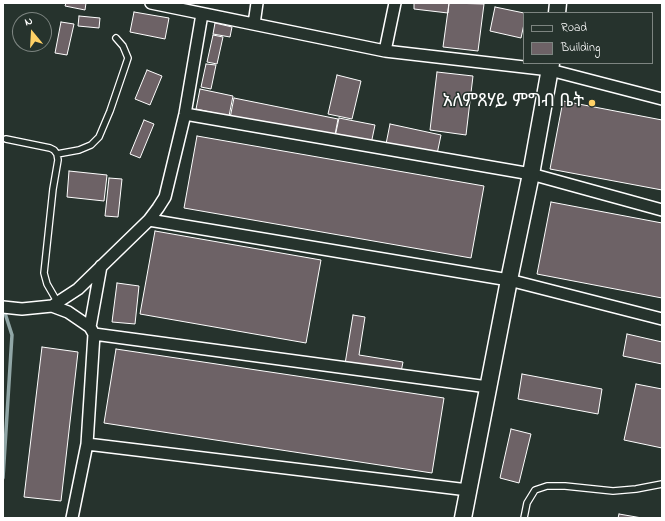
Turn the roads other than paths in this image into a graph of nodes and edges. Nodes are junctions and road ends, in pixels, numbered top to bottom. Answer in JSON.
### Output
{"nodes":[{"id":1,"x":151,"y":3,"type":"edge"},
{"id":2,"x":257,"y":3,"type":"edge"},
{"id":3,"x":395,"y":3,"type":"edge"},
{"id":4,"x":202,"y":14,"type":"junction"},
{"id":5,"x":254,"y":24,"type":"junction"},
{"id":6,"x":116,"y":38,"type":"dead end"},
{"id":7,"x":385,"y":51,"type":"junction"},
{"id":8,"x":523,"y":64,"type":"edge"},
{"id":9,"x":528,"y":64,"type":"edge"},
{"id":10,"x":550,"y":66,"type":"edge"},
{"id":11,"x":662,"y":99,"type":"edge"},
{"id":12,"x":185,"y":114,"type":"junction"},
{"id":13,"x":6,"y":139,"type":"dead end"},
{"id":14,"x":57,"y":154,"type":"junction"},
{"id":15,"x":531,"y":174,"type":"junction"},
{"id":16,"x":662,"y":210,"type":"edge"},
{"id":17,"x":149,"y":220,"type":"junction"},
{"id":18,"x":101,"y":266,"type":"junction"},
{"id":19,"x":509,"y":280,"type":"junction"},
{"id":20,"x":55,"y":305,"type":"junction"},
{"id":21,"x":3,"y":307,"type":"edge"},
{"id":22,"x":662,"y":319,"type":"edge"},
{"id":23,"x":92,"y":330,"type":"junction"},
{"id":24,"x":488,"y":387,"type":"junction"},
{"id":25,"x":87,"y":444,"type":"junction"},
{"id":26,"x":662,"y":484,"type":"edge"},
{"id":27,"x":468,"y":490,"type":"junction"},
{"id":28,"x":72,"y":518,"type":"edge"},
{"id":29,"x":463,"y":518,"type":"edge"},
{"id":30,"x":524,"y":518,"type":"edge"}],
"edges":[{"from":1,"to":4,"type":"street"},
{"from":2,"to":5,"type":"street"},
{"from":3,"to":7,"type":"street"},
{"from":4,"to":5,"type":"street"},
{"from":4,"to":12,"type":"street"},
{"from":5,"to":7,"type":"street"},
{"from":6,"to":14,"type":"lane"},
{"from":7,"to":8,"type":"street"},
{"from":9,"to":10,"type":"street"},
{"from":10,"to":11,"type":"street"},
{"from":10,"to":15,"type":"street"},
{"from":12,"to":15,"type":"street"},
{"from":12,"to":17,"type":"street"},
{"from":13,"to":14,"type":"lane"},
{"from":14,"to":20,"type":"lane"},
{"from":15,"to":16,"type":"street"},
{"from":15,"to":19,"type":"street"},
{"from":17,"to":18,"type":"street"},
{"from":17,"to":19,"type":"street"},
{"from":18,"to":20,"type":"street"},
{"from":18,"to":23,"type":"street"},
{"from":19,"to":22,"type":"street"},
{"from":19,"to":24,"type":"street"},
{"from":20,"to":21,"type":"street"},
{"from":20,"to":23,"type":"street"},
{"from":23,"to":24,"type":"street"},
{"from":23,"to":25,"type":"street"},
{"from":24,"to":27,"type":"street"},
{"from":25,"to":27,"type":"street"},
{"from":25,"to":28,"type":"street"},
{"from":26,"to":30,"type":"lane"},
{"from":27,"to":29,"type":"street"}]}
